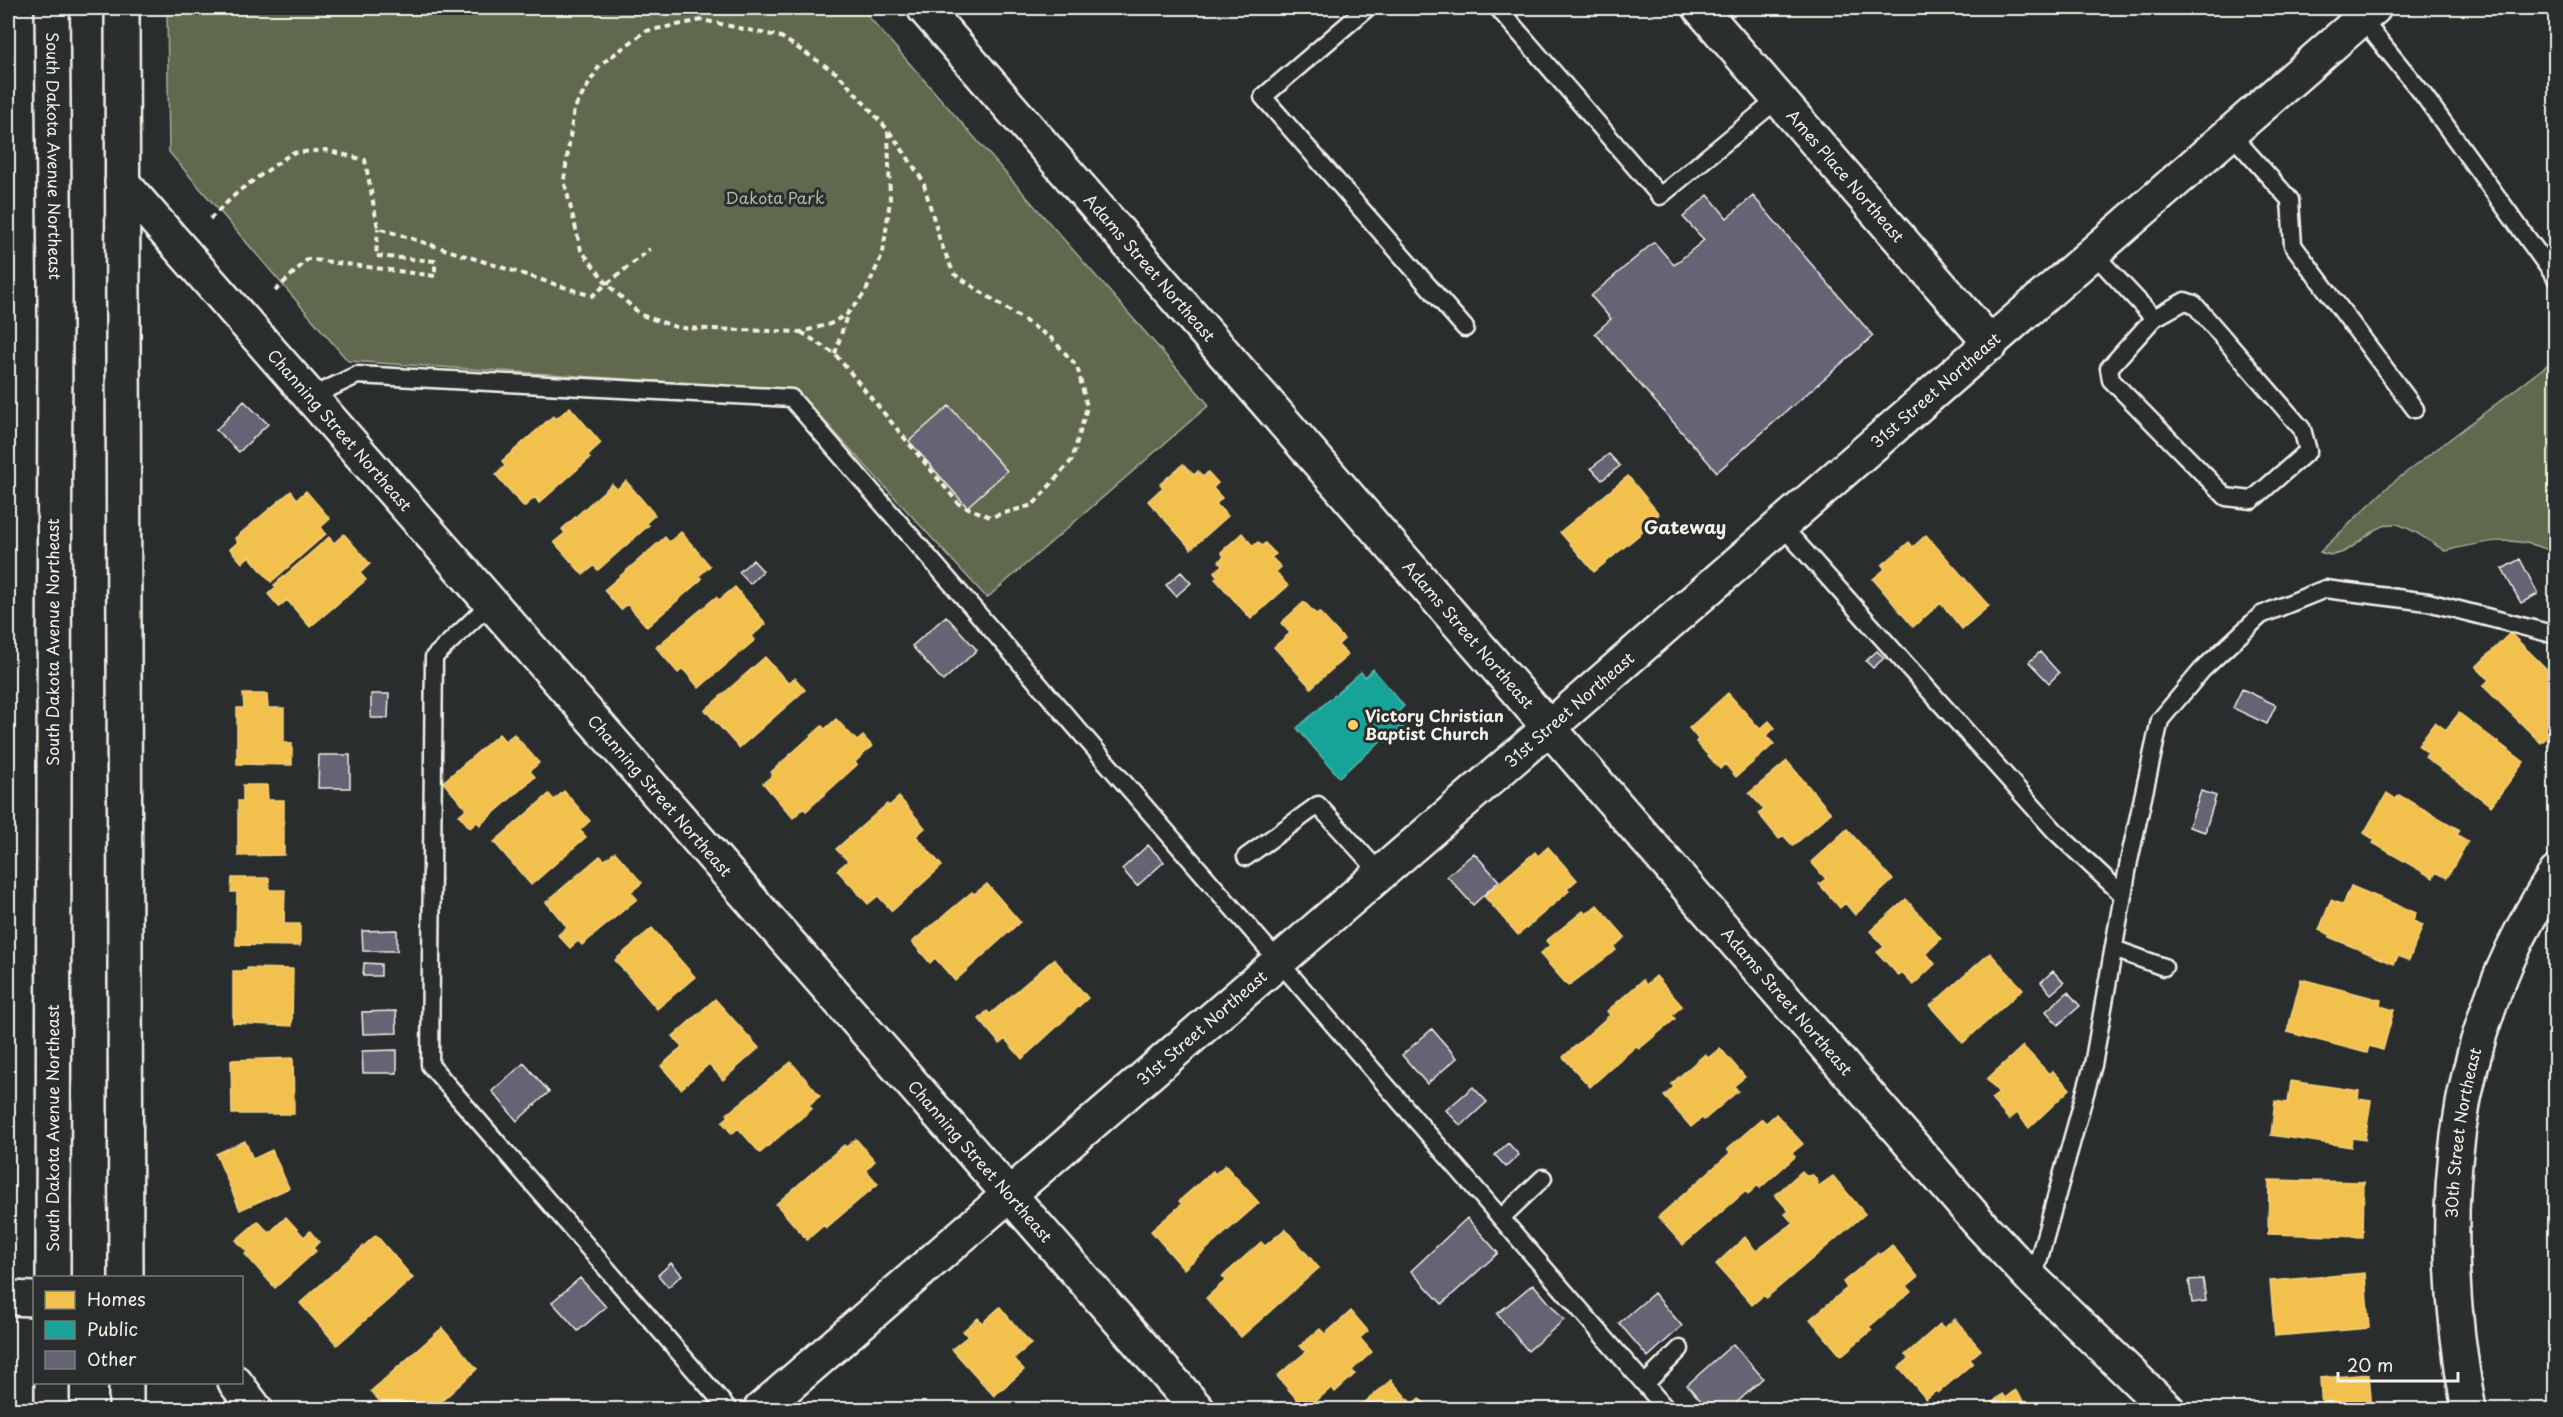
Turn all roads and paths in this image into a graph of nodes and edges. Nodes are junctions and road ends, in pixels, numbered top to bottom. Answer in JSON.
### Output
{"nodes":[{"id":1,"x":52,"y":8,"type":"edge"},
{"id":2,"x":122,"y":8,"type":"edge"},
{"id":3,"x":924,"y":8,"type":"edge"},
{"id":4,"x":1367,"y":8,"type":"edge"},
{"id":5,"x":1498,"y":8,"type":"edge"},
{"id":6,"x":1700,"y":8,"type":"edge"},
{"id":7,"x":2368,"y":13,"type":"edge"},
{"id":8,"x":1779,"y":98,"type":"junction"},
{"id":9,"x":888,"y":130,"type":"junction"},
{"id":10,"x":2231,"y":134,"type":"junction"},
{"id":11,"x":122,"y":182,"type":"junction"},
{"id":12,"x":210,"y":219,"type":"dead end"},
{"id":13,"x":378,"y":228,"type":"junction"},
{"id":14,"x":650,"y":249,"type":"dead end"},
{"id":15,"x":2094,"y":254,"type":"junction"},
{"id":16,"x":2556,"y":278,"type":"edge"},
{"id":17,"x":608,"y":285,"type":"junction"},
{"id":18,"x":275,"y":291,"type":"dead end"},
{"id":19,"x":847,"y":314,"type":"junction"},
{"id":20,"x":2154,"y":318,"type":"junction"},
{"id":21,"x":1465,"y":328,"type":"dead end"},
{"id":22,"x":801,"y":332,"type":"junction"},
{"id":23,"x":1991,"y":344,"type":"junction"},
{"id":24,"x":835,"y":354,"type":"junction"},
{"id":25,"x":312,"y":397,"type":"junction"},
{"id":26,"x":2415,"y":409,"type":"dead end"},
{"id":27,"x":1782,"y":526,"type":"junction"},
{"id":28,"x":492,"y":602,"type":"junction"},
{"id":29,"x":2556,"y":635,"type":"edge"},
{"id":30,"x":1550,"y":728,"type":"junction"},
{"id":31,"x":1246,"y":857,"type":"dead end"},
{"id":32,"x":2556,"y":873,"type":"edge"},
{"id":33,"x":1381,"y":874,"type":"junction"},
{"id":34,"x":2123,"y":895,"type":"junction"},
{"id":35,"x":2114,"y":949,"type":"junction"},
{"id":36,"x":1279,"y":962,"type":"junction"},
{"id":37,"x":2164,"y":967,"type":"dead end"},
{"id":38,"x":1543,"y":1179,"type":"dead end"},
{"id":39,"x":1010,"y":1195,"type":"junction"},
{"id":40,"x":1501,"y":1218,"type":"junction"},
{"id":41,"x":53,"y":1276,"type":"edge"},
{"id":42,"x":126,"y":1276,"type":"edge"},
{"id":43,"x":2033,"y":1280,"type":"junction"},
{"id":44,"x":8,"y":1298,"type":"edge"},
{"id":45,"x":33,"y":1299,"type":"edge"},
{"id":46,"x":1680,"y":1349,"type":"dead end"},
{"id":47,"x":52,"y":1384,"type":"edge"},
{"id":48,"x":126,"y":1384,"type":"edge"},
{"id":49,"x":236,"y":1384,"type":"edge"},
{"id":50,"x":1645,"y":1384,"type":"junction"},
{"id":51,"x":52,"y":1410,"type":"edge"},
{"id":52,"x":126,"y":1410,"type":"edge"},
{"id":53,"x":256,"y":1410,"type":"edge"},
{"id":54,"x":729,"y":1410,"type":"edge"},
{"id":55,"x":760,"y":1410,"type":"edge"},
{"id":56,"x":1198,"y":1410,"type":"edge"},
{"id":57,"x":1667,"y":1410,"type":"edge"},
{"id":58,"x":2168,"y":1410,"type":"edge"},
{"id":59,"x":2469,"y":1410,"type":"edge"}],
"edges":[{"from":1,"to":41,"type":"street","name":"South Dakota Avenue Northeast"},
{"from":2,"to":11,"type":"street"},
{"from":3,"to":30,"type":"street","name":"Adams Street Northeast"},
{"from":4,"to":21,"type":"lane"},
{"from":5,"to":8,"type":"lane"},
{"from":6,"to":8,"type":"street","name":"Ames Place Northeast"},
{"from":7,"to":10,"type":"street","name":"31st Street Northeast"},
{"from":7,"to":16,"type":"lane"},
{"from":8,"to":23,"type":"street","name":"Ames Place Northeast"},
{"from":9,"to":17,"type":"path"},
{"from":9,"to":19,"type":"path"},
{"from":9,"to":24,"type":"path"},
{"from":10,"to":15,"type":"street","name":"31st Street Northeast"},
{"from":10,"to":26,"type":"lane"},
{"from":11,"to":25,"type":"street","name":"Channing Street Northeast"},
{"from":11,"to":42,"type":"street"},
{"from":12,"to":13,"type":"path"},
{"from":13,"to":17,"type":"path"},
{"from":13,"to":18,"type":"path"},
{"from":14,"to":17,"type":"path"},
{"from":15,"to":20,"type":"lane"},
{"from":15,"to":23,"type":"street","name":"31st Street Northeast"},
{"from":17,"to":22,"type":"path"},
{"from":19,"to":22,"type":"path"},
{"from":19,"to":24,"type":"path"},
{"from":20,"to":20,"type":"lane"},
{"from":22,"to":24,"type":"path"},
{"from":23,"to":27,"type":"street","name":"31st Street Northeast"},
{"from":25,"to":28,"type":"street","name":"Channing Street Northeast"},
{"from":25,"to":36,"type":"lane"},
{"from":27,"to":30,"type":"street","name":"31st Street Northeast"},
{"from":27,"to":34,"type":"lane"},
{"from":28,"to":39,"type":"street","name":"Channing Street Northeast"},
{"from":28,"to":54,"type":"lane"},
{"from":29,"to":34,"type":"lane"},
{"from":30,"to":33,"type":"street","name":"31st Street Northeast"},
{"from":30,"to":43,"type":"street","name":"Adams Street Northeast"},
{"from":31,"to":33,"type":"lane"},
{"from":32,"to":59,"type":"street","name":"30th Street Northeast"},
{"from":33,"to":36,"type":"street","name":"31st Street Northeast"},
{"from":34,"to":35,"type":"lane"},
{"from":35,"to":37,"type":"lane"},
{"from":35,"to":43,"type":"lane"},
{"from":36,"to":39,"type":"street","name":"31st Street Northeast"},
{"from":36,"to":40,"type":"lane"},
{"from":38,"to":40,"type":"lane"},
{"from":39,"to":55,"type":"street","name":"31st Street Northeast"},
{"from":39,"to":56,"type":"street","name":"Channing Street Northeast"},
{"from":40,"to":50,"type":"lane"},
{"from":43,"to":58,"type":"street","name":"Adams Street Northeast"},
{"from":44,"to":45,"type":"street"},
{"from":46,"to":50,"type":"lane"},
{"from":47,"to":51,"type":"street"},
{"from":48,"to":52,"type":"street"},
{"from":49,"to":53,"type":"street"},
{"from":50,"to":57,"type":"lane"}]}
